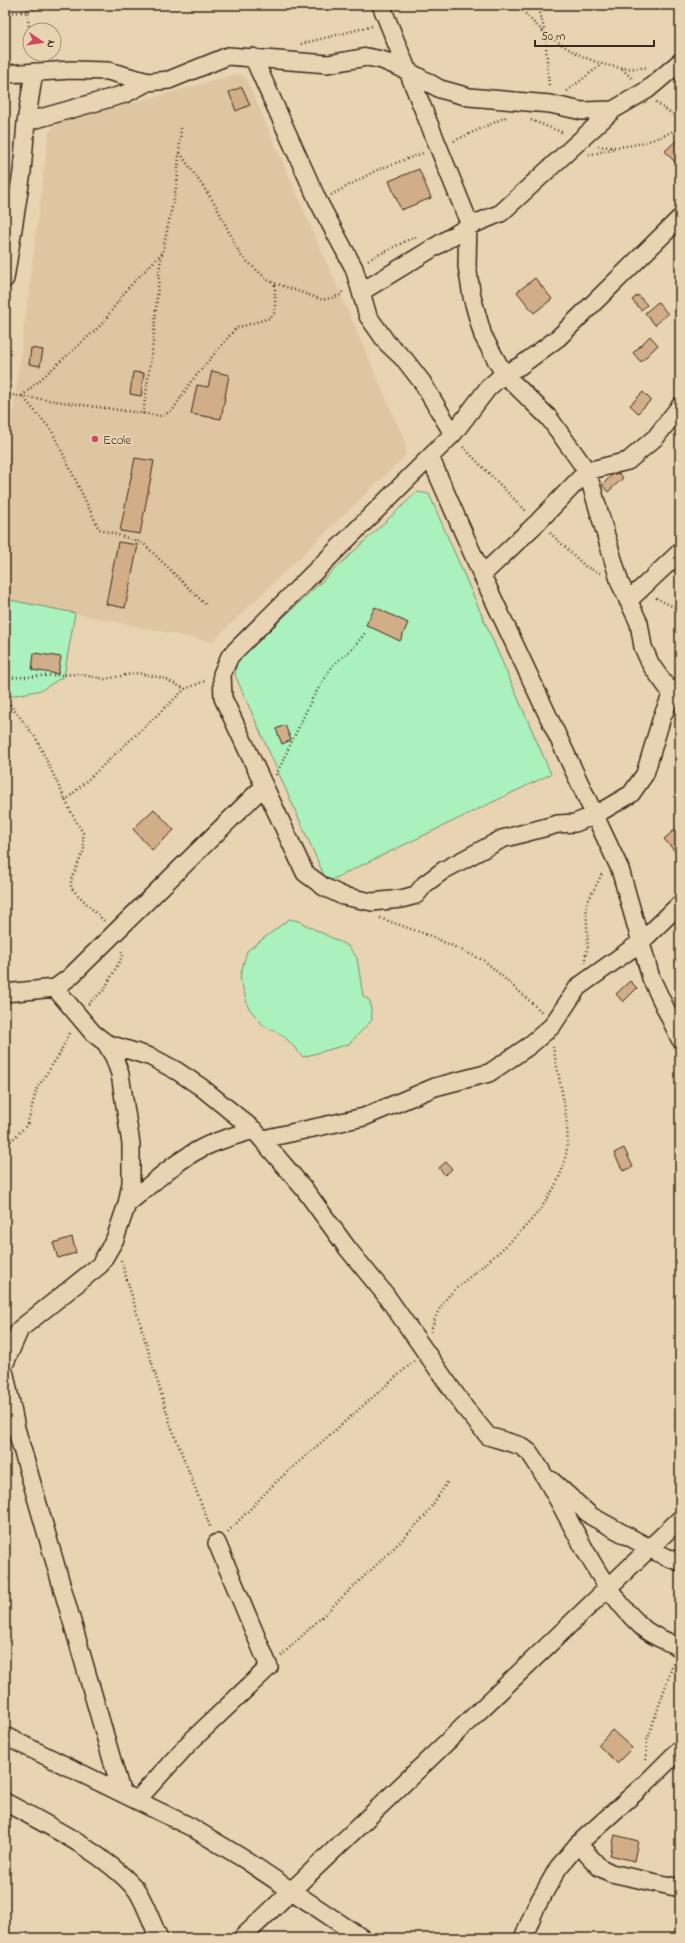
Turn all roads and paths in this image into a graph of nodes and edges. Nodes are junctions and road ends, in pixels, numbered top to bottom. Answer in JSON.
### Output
{"nodes":[{"id":1,"x":27,"y":5,"type":"edge"},
{"id":2,"x":47,"y":5,"type":"edge"},
{"id":3,"x":381,"y":5,"type":"edge"},
{"id":4,"x":517,"y":5,"type":"edge"},
{"id":5,"x":538,"y":5,"type":"edge"},
{"id":6,"x":26,"y":12,"type":"junction"},
{"id":7,"x":5,"y":13,"type":"edge"},
{"id":8,"x":27,"y":22,"type":"edge"},
{"id":9,"x":388,"y":22,"type":"junction"},
{"id":10,"x":545,"y":33,"type":"junction"},
{"id":11,"x":298,"y":45,"type":"dead end"},
{"id":12,"x":253,"y":57,"type":"junction"},
{"id":13,"x":680,"y":62,"type":"edge"},
{"id":14,"x":602,"y":64,"type":"junction"},
{"id":15,"x":651,"y":66,"type":"dead end"},
{"id":16,"x":408,"y":71,"type":"junction"},
{"id":17,"x":34,"y":72,"type":"junction"},
{"id":18,"x":5,"y":74,"type":"edge"},
{"id":19,"x":148,"y":82,"type":"junction"},
{"id":20,"x":550,"y":104,"type":"junction"},
{"id":21,"x":613,"y":110,"type":"junction"},
{"id":22,"x":26,"y":122,"type":"junction"},
{"id":23,"x":181,"y":128,"type":"dead end"},
{"id":24,"x":180,"y":153,"type":"junction"},
{"id":25,"x":680,"y":218,"type":"edge"},
{"id":26,"x":469,"y":226,"type":"junction"},
{"id":27,"x":162,"y":253,"type":"junction"},
{"id":28,"x":354,"y":268,"type":"junction"},
{"id":29,"x":5,"y":279,"type":"edge"},
{"id":30,"x":275,"y":283,"type":"junction"},
{"id":31,"x":361,"y":292,"type":"junction"},
{"id":32,"x":504,"y":374,"type":"junction"},
{"id":33,"x":5,"y":394,"type":"edge"},
{"id":34,"x":22,"y":396,"type":"junction"},
{"id":35,"x":680,"y":406,"type":"edge"},
{"id":36,"x":143,"y":414,"type":"junction"},
{"id":37,"x":458,"y":440,"type":"junction"},
{"id":38,"x":430,"y":457,"type":"junction"},
{"id":39,"x":587,"y":471,"type":"junction"},
{"id":40,"x":538,"y":522,"type":"junction"},
{"id":41,"x":680,"y":552,"type":"edge"},
{"id":42,"x":482,"y":575,"type":"junction"},
{"id":43,"x":620,"y":583,"type":"junction"},
{"id":44,"x":640,"y":590,"type":"junction"},
{"id":45,"x":628,"y":601,"type":"junction"},
{"id":46,"x":206,"y":606,"type":"dead end"},
{"id":47,"x":680,"y":610,"type":"edge"},
{"id":48,"x":365,"y":633,"type":"dead end"},
{"id":49,"x":222,"y":674,"type":"junction"},
{"id":50,"x":5,"y":678,"type":"edge"},
{"id":51,"x":185,"y":690,"type":"junction"},
{"id":52,"x":676,"y":690,"type":"edge"},
{"id":53,"x":5,"y":698,"type":"edge"},
{"id":54,"x":264,"y":786,"type":"junction"},
{"id":55,"x":65,"y":801,"type":"junction"},
{"id":56,"x":595,"y":815,"type":"junction"},
{"id":57,"x":613,"y":854,"type":"junction"},
{"id":58,"x":680,"y":904,"type":"edge"},
{"id":59,"x":372,"y":916,"type":"dead end"},
{"id":60,"x":116,"y":932,"type":"junction"},
{"id":61,"x":641,"y":942,"type":"junction"},
{"id":62,"x":578,"y":986,"type":"junction"},
{"id":63,"x":55,"y":988,"type":"junction"},
{"id":64,"x":5,"y":993,"type":"edge"},
{"id":65,"x":78,"y":1014,"type":"junction"},
{"id":66,"x":553,"y":1024,"type":"junction"},
{"id":67,"x":680,"y":1039,"type":"edge"},
{"id":68,"x":106,"y":1043,"type":"junction"},
{"id":69,"x":258,"y":1134,"type":"junction"},
{"id":70,"x":5,"y":1147,"type":"edge"},
{"id":71,"x":127,"y":1204,"type":"junction"},
{"id":72,"x":115,"y":1239,"type":"junction"},
{"id":73,"x":425,"y":1351,"type":"junction"},
{"id":74,"x":5,"y":1363,"type":"edge"},
{"id":75,"x":5,"y":1374,"type":"edge"},
{"id":76,"x":542,"y":1472,"type":"junction"},
{"id":77,"x":448,"y":1481,"type":"dead end"},
{"id":78,"x":680,"y":1519,"type":"edge"},
{"id":79,"x":217,"y":1543,"type":"junction"},
{"id":80,"x":650,"y":1548,"type":"junction"},
{"id":81,"x":680,"y":1562,"type":"edge"},
{"id":82,"x":609,"y":1588,"type":"junction"},
{"id":83,"x":679,"y":1648,"type":"edge"},
{"id":84,"x":269,"y":1668,"type":"junction"},
{"id":85,"x":5,"y":1736,"type":"edge"},
{"id":86,"x":680,"y":1749,"type":"edge"},
{"id":87,"x":646,"y":1783,"type":"junction"},
{"id":88,"x":121,"y":1791,"type":"junction"},
{"id":89,"x":138,"y":1799,"type":"junction"},
{"id":90,"x":5,"y":1802,"type":"edge"},
{"id":91,"x":578,"y":1844,"type":"junction"},
{"id":92,"x":680,"y":1888,"type":"edge"},
{"id":93,"x":292,"y":1890,"type":"junction"},
{"id":94,"x":159,"y":1938,"type":"edge"},
{"id":95,"x":242,"y":1938,"type":"edge"},
{"id":96,"x":362,"y":1938,"type":"edge"},
{"id":97,"x":523,"y":1938,"type":"edge"}],
"edges":[{"from":1,"to":6,"type":"path"},
{"from":2,"to":6,"type":"path"},
{"from":3,"to":9,"type":"street"},
{"from":4,"to":10,"type":"path"},
{"from":5,"to":10,"type":"path"},
{"from":6,"to":7,"type":"path"},
{"from":6,"to":8,"type":"path"},
{"from":9,"to":11,"type":"path"},
{"from":9,"to":16,"type":"street"},
{"from":10,"to":14,"type":"path"},
{"from":10,"to":20,"type":"path"},
{"from":12,"to":16,"type":"street"},
{"from":12,"to":19,"type":"street"},
{"from":12,"to":28,"type":"street"},
{"from":13,"to":21,"type":"street"},
{"from":14,"to":15,"type":"path"},
{"from":14,"to":20,"type":"path"},
{"from":16,"to":20,"type":"street"},
{"from":16,"to":26,"type":"street"},
{"from":17,"to":18,"type":"street"},
{"from":17,"to":19,"type":"street"},
{"from":17,"to":22,"type":"street"},
{"from":19,"to":22,"type":"street"},
{"from":20,"to":21,"type":"street"},
{"from":21,"to":26,"type":"street"},
{"from":22,"to":29,"type":"street"},
{"from":23,"to":24,"type":"path"},
{"from":24,"to":27,"type":"path"},
{"from":24,"to":30,"type":"path"},
{"from":25,"to":32,"type":"street"},
{"from":26,"to":31,"type":"street"},
{"from":26,"to":32,"type":"street"},
{"from":27,"to":34,"type":"path"},
{"from":27,"to":36,"type":"path"},
{"from":28,"to":30,"type":"path"},
{"from":28,"to":31,"type":"street"},
{"from":30,"to":36,"type":"path"},
{"from":31,"to":37,"type":"street"},
{"from":32,"to":37,"type":"street"},
{"from":32,"to":39,"type":"street"},
{"from":33,"to":34,"type":"path"},
{"from":34,"to":36,"type":"path"},
{"from":34,"to":46,"type":"path"},
{"from":35,"to":39,"type":"street"},
{"from":37,"to":38,"type":"street"},
{"from":37,"to":40,"type":"path"},
{"from":38,"to":42,"type":"street"},
{"from":38,"to":49,"type":"street"},
{"from":39,"to":40,"type":"street"},
{"from":39,"to":43,"type":"street"},
{"from":40,"to":42,"type":"street"},
{"from":40,"to":43,"type":"path"},
{"from":41,"to":44,"type":"street"},
{"from":42,"to":56,"type":"street"},
{"from":43,"to":45,"type":"street"},
{"from":44,"to":45,"type":"street"},
{"from":44,"to":47,"type":"path"},
{"from":45,"to":52,"type":"street"},
{"from":48,"to":54,"type":"path"},
{"from":49,"to":51,"type":"path"},
{"from":49,"to":54,"type":"street"},
{"from":50,"to":51,"type":"path"},
{"from":51,"to":55,"type":"path"},
{"from":52,"to":56,"type":"street"},
{"from":53,"to":55,"type":"path"},
{"from":54,"to":56,"type":"street"},
{"from":54,"to":60,"type":"street"},
{"from":55,"to":60,"type":"path"},
{"from":56,"to":57,"type":"street"},
{"from":57,"to":61,"type":"street"},
{"from":57,"to":62,"type":"path"},
{"from":58,"to":61,"type":"street"},
{"from":59,"to":66,"type":"path"},
{"from":60,"to":63,"type":"street"},
{"from":60,"to":65,"type":"path"},
{"from":61,"to":62,"type":"street"},
{"from":61,"to":67,"type":"street"},
{"from":62,"to":66,"type":"street"},
{"from":63,"to":64,"type":"street"},
{"from":63,"to":65,"type":"street"},
{"from":65,"to":68,"type":"street"},
{"from":65,"to":70,"type":"path"},
{"from":66,"to":69,"type":"street"},
{"from":66,"to":73,"type":"path"},
{"from":68,"to":69,"type":"street"},
{"from":68,"to":71,"type":"street"},
{"from":69,"to":71,"type":"street"},
{"from":69,"to":73,"type":"street"},
{"from":71,"to":72,"type":"street"},
{"from":72,"to":74,"type":"street"},
{"from":72,"to":79,"type":"path"},
{"from":73,"to":76,"type":"street"},
{"from":73,"to":79,"type":"path"},
{"from":75,"to":88,"type":"street"},
{"from":76,"to":80,"type":"street"},
{"from":76,"to":82,"type":"street"},
{"from":77,"to":84,"type":"path"},
{"from":78,"to":80,"type":"street"},
{"from":79,"to":84,"type":"street"},
{"from":80,"to":81,"type":"street"},
{"from":80,"to":82,"type":"street"},
{"from":82,"to":83,"type":"street"},
{"from":82,"to":93,"type":"street"},
{"from":83,"to":87,"type":"path"},
{"from":84,"to":89,"type":"street"},
{"from":85,"to":88,"type":"street"},
{"from":86,"to":87,"type":"street"},
{"from":87,"to":91,"type":"street"},
{"from":88,"to":89,"type":"street"},
{"from":89,"to":93,"type":"street"},
{"from":90,"to":94,"type":"street"},
{"from":91,"to":92,"type":"street"},
{"from":91,"to":97,"type":"street"},
{"from":93,"to":95,"type":"street"},
{"from":93,"to":96,"type":"street"}]}
